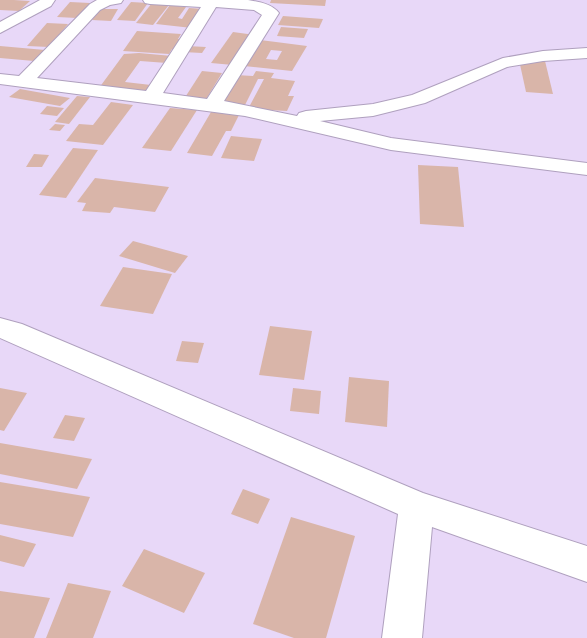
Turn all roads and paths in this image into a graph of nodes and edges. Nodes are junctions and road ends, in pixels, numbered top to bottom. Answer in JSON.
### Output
{"nodes":[{"id":1,"x":48,"y":0,"type":"edge"},
{"id":2,"x":116,"y":0,"type":"edge"},
{"id":3,"x":150,"y":0,"type":"edge"},
{"id":4,"x":212,"y":2,"type":"junction"},
{"id":5,"x":0,"y":28,"type":"edge"},
{"id":6,"x":587,"y":53,"type":"edge"},
{"id":7,"x":0,"y":79,"type":"edge"},
{"id":8,"x":24,"y":81,"type":"junction"},
{"id":9,"x":151,"y":98,"type":"junction"},
{"id":10,"x":212,"y":105,"type":"junction"},
{"id":11,"x":285,"y":120,"type":"junction"},
{"id":12,"x":587,"y":169,"type":"edge"},
{"id":13,"x":4,"y":335,"type":"edge"},
{"id":14,"x":416,"y":506,"type":"junction"},
{"id":15,"x":587,"y":564,"type":"edge"},
{"id":16,"x":402,"y":638,"type":"edge"}],
"edges":[{"from":1,"to":5,"type":"street"},
{"from":2,"to":8,"type":"street"},
{"from":3,"to":4,"type":"street"},
{"from":4,"to":9,"type":"street"},
{"from":4,"to":10,"type":"street"},
{"from":6,"to":11,"type":"street"},
{"from":7,"to":8,"type":"street"},
{"from":8,"to":9,"type":"street"},
{"from":9,"to":10,"type":"street"},
{"from":10,"to":11,"type":"street"},
{"from":11,"to":12,"type":"street"},
{"from":13,"to":14,"type":"street"},
{"from":14,"to":15,"type":"street"},
{"from":14,"to":16,"type":"street"}]}
